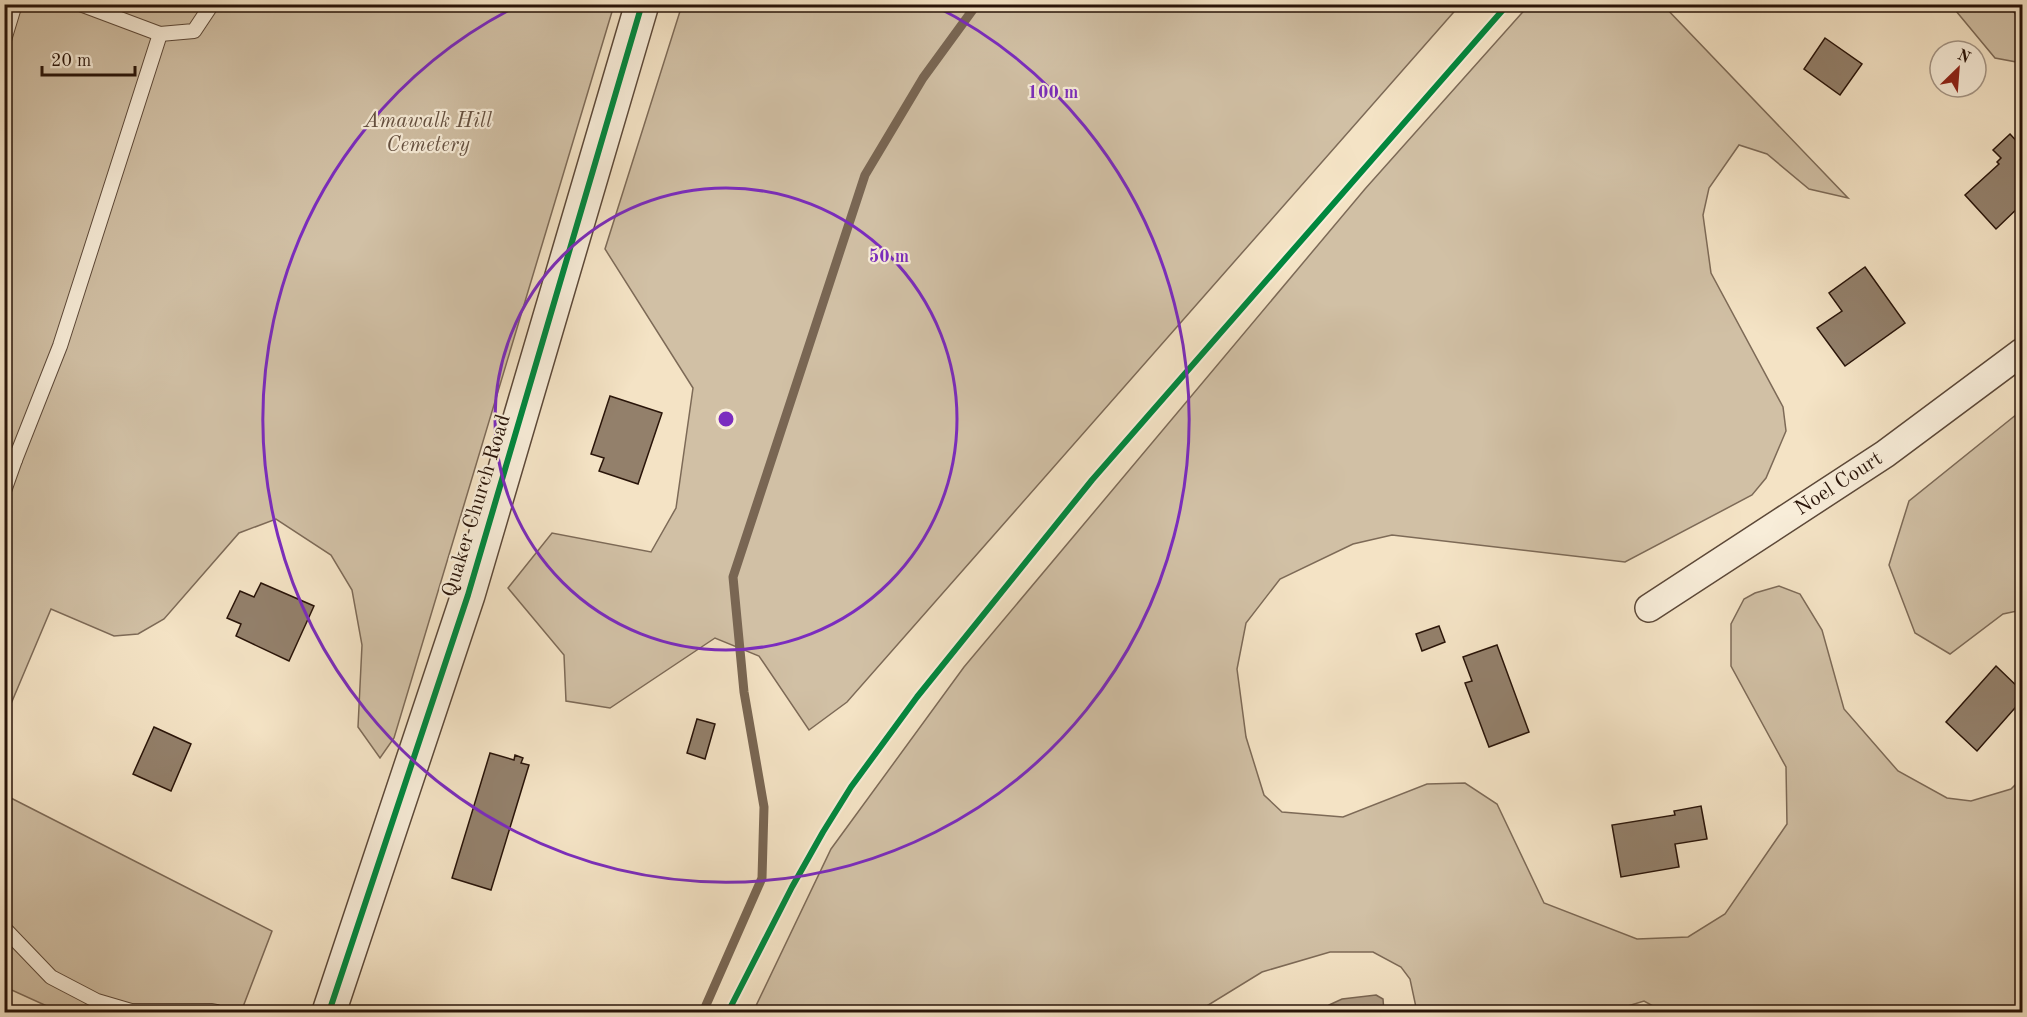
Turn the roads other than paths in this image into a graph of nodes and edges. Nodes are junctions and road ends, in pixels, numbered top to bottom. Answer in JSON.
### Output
{"nodes":[{"id":1,"x":15,"y":4,"type":"edge"},
{"id":2,"x":80,"y":4,"type":"edge"},
{"id":3,"x":212,"y":4,"type":"edge"},
{"id":4,"x":642,"y":4,"type":"edge"},
{"id":5,"x":160,"y":34,"type":"junction"},
{"id":6,"x":4,"y":40,"type":"edge"},
{"id":7,"x":2022,"y":352,"type":"edge"},
{"id":8,"x":10,"y":458,"type":"edge"},
{"id":9,"x":4,"y":491,"type":"edge"},
{"id":10,"x":1649,"y":608,"type":"dead end"},
{"id":11,"x":4,"y":928,"type":"edge"},
{"id":12,"x":217,"y":1012,"type":"edge"},
{"id":13,"x":329,"y":1012,"type":"edge"}],
"edges":[{"from":1,"to":6,"type":"lane"},
{"from":2,"to":5,"type":"lane"},
{"from":3,"to":5,"type":"lane"},
{"from":4,"to":13,"type":"street","name":"Quaker Church Road"},
{"from":5,"to":8,"type":"lane"},
{"from":7,"to":10,"type":"street","name":"Noel Court"},
{"from":8,"to":9,"type":"lane"},
{"from":11,"to":12,"type":"lane"}]}
